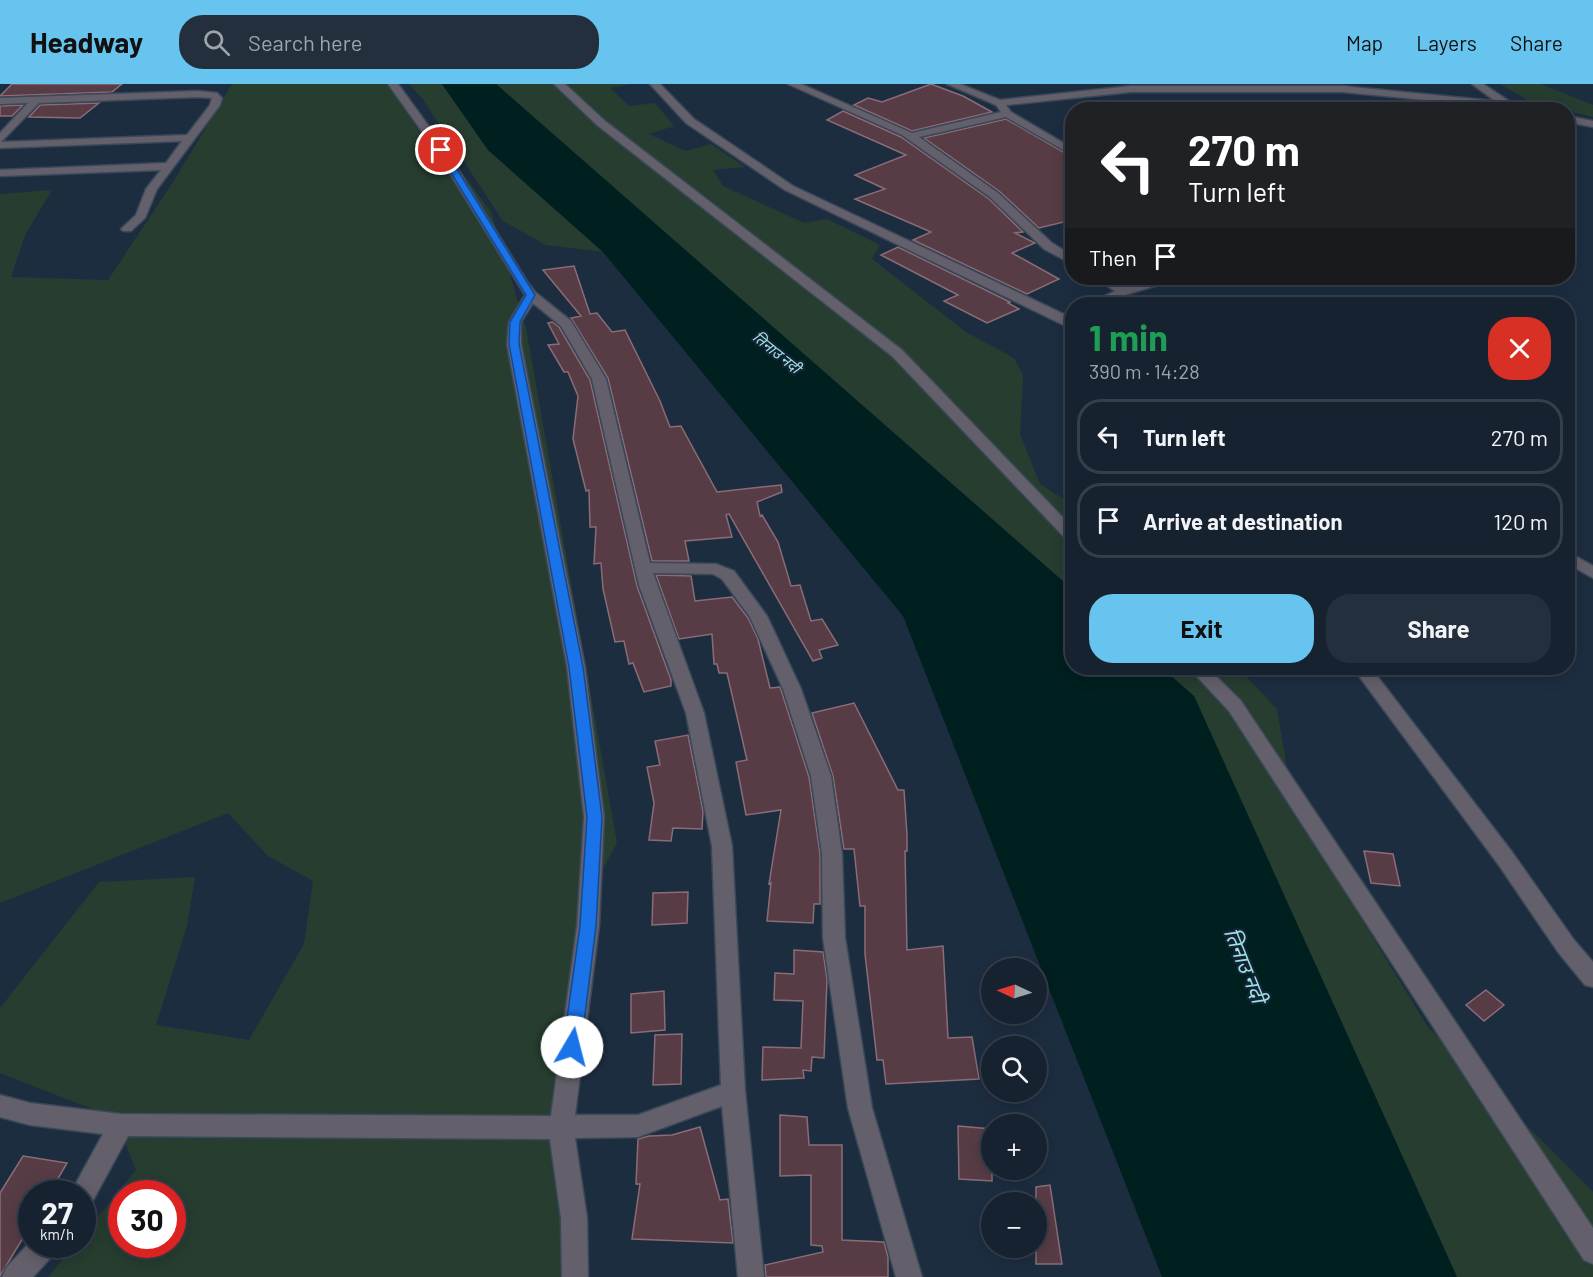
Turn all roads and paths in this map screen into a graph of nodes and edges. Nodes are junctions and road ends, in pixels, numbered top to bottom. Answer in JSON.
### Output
{"nodes":[{"id":1,"x":393,"y":84,"type":"edge"},
{"id":2,"x":559,"y":84,"type":"edge"},
{"id":3,"x":655,"y":84,"type":"edge"},
{"id":4,"x":793,"y":84,"type":"edge"},
{"id":5,"x":952,"y":84,"type":"edge"},
{"id":6,"x":1478,"y":84,"type":"edge"},
{"id":7,"x":36,"y":100,"type":"junction"},
{"id":8,"x":0,"y":101,"type":"edge"},
{"id":9,"x":1477,"y":102,"type":"edge"},
{"id":10,"x":1504,"y":102,"type":"edge"},
{"id":11,"x":999,"y":103,"type":"junction"},
{"id":12,"x":1007,"y":114,"type":"junction"},
{"id":13,"x":1575,"y":120,"type":"edge"},
{"id":14,"x":1593,"y":124,"type":"edge"},
{"id":15,"x":911,"y":136,"type":"junction"},
{"id":16,"x":189,"y":138,"type":"junction"},
{"id":17,"x":0,"y":139,"type":"edge"},
{"id":18,"x":0,"y":145,"type":"edge"},
{"id":19,"x":1065,"y":148,"type":"edge"},
{"id":20,"x":169,"y":166,"type":"junction"},
{"id":21,"x":0,"y":173,"type":"edge"},
{"id":22,"x":127,"y":229,"type":"dead end"},
{"id":23,"x":1065,"y":256,"type":"edge"},
{"id":24,"x":1113,"y":285,"type":"edge"},
{"id":25,"x":1144,"y":285,"type":"edge"},
{"id":26,"x":1124,"y":291,"type":"junction"},
{"id":27,"x":531,"y":295,"type":"junction"},
{"id":28,"x":1116,"y":297,"type":"edge"},
{"id":29,"x":1065,"y":319,"type":"edge"},
{"id":30,"x":1065,"y":529,"type":"edge"},
{"id":31,"x":1575,"y":561,"type":"edge"},
{"id":32,"x":644,"y":568,"type":"junction"},
{"id":33,"x":1593,"y":573,"type":"edge"},
{"id":34,"x":1205,"y":675,"type":"edge"},
{"id":35,"x":1367,"y":675,"type":"edge"},
{"id":36,"x":1593,"y":978,"type":"edge"},
{"id":37,"x":733,"y":1091,"type":"junction"},
{"id":38,"x":0,"y":1106,"type":"edge"},
{"id":39,"x":121,"y":1125,"type":"junction"},
{"id":40,"x":561,"y":1128,"type":"junction"},
{"id":41,"x":90,"y":1180,"type":"edge"},
{"id":42,"x":1593,"y":1251,"type":"edge"},
{"id":43,"x":33,"y":1258,"type":"edge"},
{"id":44,"x":15,"y":1277,"type":"edge"},
{"id":45,"x":575,"y":1277,"type":"edge"},
{"id":46,"x":751,"y":1277,"type":"edge"},
{"id":47,"x":909,"y":1277,"type":"edge"}],
"edges":[{"from":1,"to":27,"type":"street"},
{"from":2,"to":30,"type":"street"},
{"from":3,"to":29,"type":"street"},
{"from":4,"to":15,"type":"street"},
{"from":5,"to":11,"type":"street"},
{"from":6,"to":10,"type":"street"},
{"from":7,"to":8,"type":"street"},
{"from":7,"to":16,"type":"street"},
{"from":7,"to":17,"type":"street"},
{"from":9,"to":11,"type":"street"},
{"from":11,"to":12,"type":"street"},
{"from":12,"to":15,"type":"street"},
{"from":12,"to":19,"type":"street"},
{"from":13,"to":14,"type":"street"},
{"from":15,"to":23,"type":"street"},
{"from":16,"to":18,"type":"street"},
{"from":16,"to":20,"type":"street"},
{"from":20,"to":21,"type":"street"},
{"from":20,"to":22,"type":"street"},
{"from":24,"to":26,"type":"street"},
{"from":25,"to":26,"type":"street"},
{"from":26,"to":28,"type":"street"},
{"from":27,"to":32,"type":"street"},
{"from":27,"to":40,"type":"street"},
{"from":31,"to":33,"type":"street"},
{"from":32,"to":37,"type":"street"},
{"from":32,"to":47,"type":"street"},
{"from":34,"to":42,"type":"street"},
{"from":35,"to":36,"type":"street"},
{"from":37,"to":40,"type":"street"},
{"from":37,"to":46,"type":"street"},
{"from":38,"to":39,"type":"street"},
{"from":39,"to":40,"type":"street"},
{"from":39,"to":41,"type":"street"},
{"from":40,"to":45,"type":"street"},
{"from":43,"to":44,"type":"street"}]}
